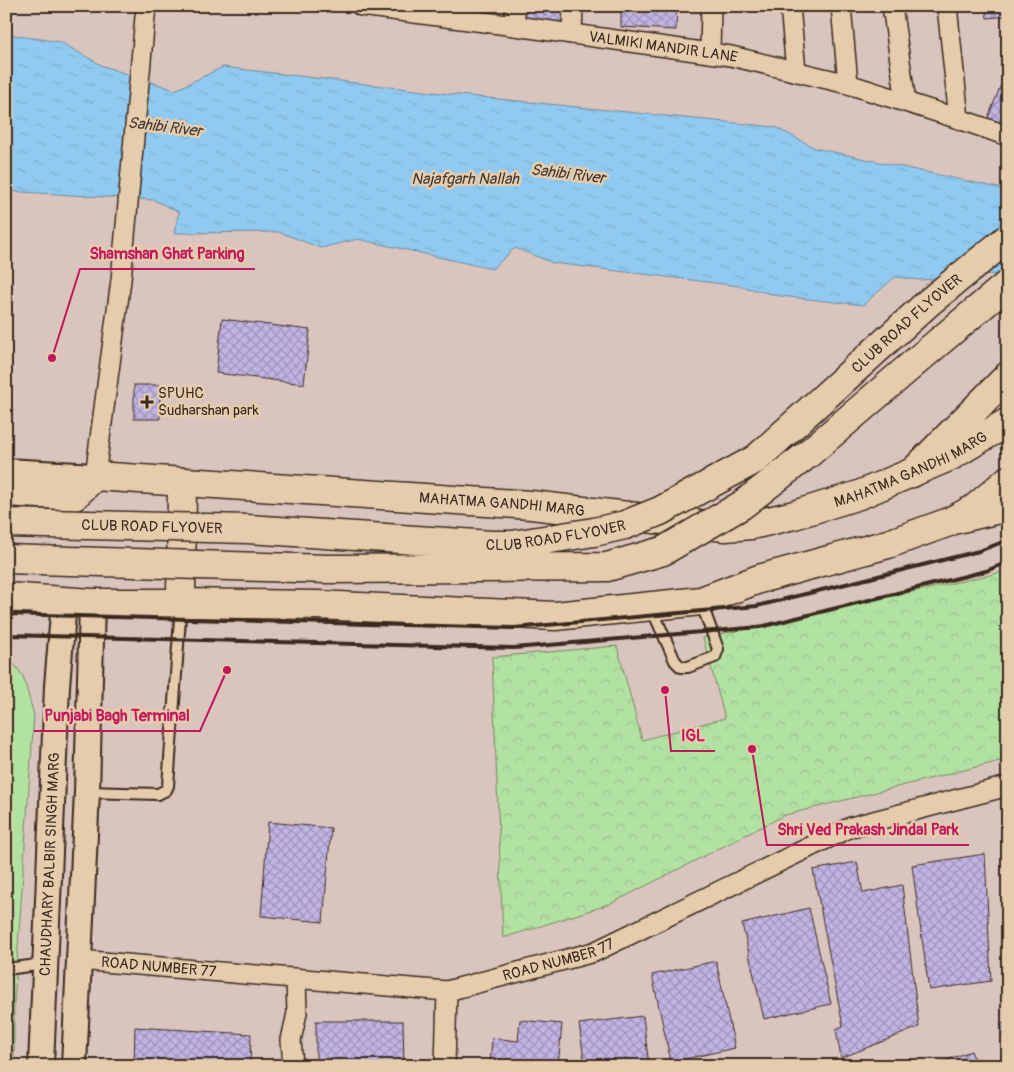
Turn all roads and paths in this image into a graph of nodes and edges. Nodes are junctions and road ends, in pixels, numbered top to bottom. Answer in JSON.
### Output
{"nodes":[{"id":1,"x":361,"y":6,"type":"edge"},
{"id":2,"x":515,"y":6,"type":"edge"},
{"id":3,"x":572,"y":6,"type":"edge"},
{"id":4,"x":711,"y":6,"type":"edge"},
{"id":5,"x":790,"y":6,"type":"edge"},
{"id":6,"x":841,"y":6,"type":"edge"},
{"id":7,"x":892,"y":6,"type":"edge"},
{"id":8,"x":947,"y":6,"type":"edge"},
{"id":9,"x":145,"y":9,"type":"edge"},
{"id":10,"x":430,"y":11,"type":"edge"},
{"id":11,"x":515,"y":26,"type":"junction"},
{"id":12,"x":572,"y":34,"type":"junction"},
{"id":13,"x":710,"y":54,"type":"junction"},
{"id":14,"x":796,"y":71,"type":"junction"},
{"id":15,"x":848,"y":84,"type":"junction"},
{"id":16,"x":906,"y":102,"type":"junction"},
{"id":17,"x":959,"y":119,"type":"junction"},
{"id":18,"x":1008,"y":136,"type":"edge"},
{"id":19,"x":1008,"y":238,"type":"edge"},
{"id":20,"x":1008,"y":284,"type":"edge"},
{"id":21,"x":1008,"y":376,"type":"edge"},
{"id":22,"x":1008,"y":422,"type":"edge"},
{"id":23,"x":6,"y":471,"type":"edge"},
{"id":24,"x":912,"y":473,"type":"junction"},
{"id":25,"x":95,"y":476,"type":"junction"},
{"id":26,"x":1008,"y":480,"type":"edge"},
{"id":27,"x":182,"y":482,"type":"junction"},
{"id":28,"x":6,"y":492,"type":"edge"},
{"id":29,"x":1008,"y":507,"type":"edge"},
{"id":30,"x":949,"y":522,"type":"junction"},
{"id":31,"x":6,"y":523,"type":"edge"},
{"id":32,"x":6,"y":559,"type":"edge"},
{"id":33,"x":6,"y":597,"type":"edge"},
{"id":34,"x":701,"y":601,"type":"junction"},
{"id":35,"x":64,"y":602,"type":"junction"},
{"id":36,"x":181,"y":602,"type":"junction"},
{"id":37,"x":92,"y":603,"type":"junction"},
{"id":38,"x":652,"y":606,"type":"junction"},
{"id":39,"x":1008,"y":786,"type":"edge"},
{"id":40,"x":87,"y":792,"type":"junction"},
{"id":41,"x":79,"y":960,"type":"junction"},
{"id":42,"x":45,"y":964,"type":"junction"},
{"id":43,"x":6,"y":969,"type":"edge"},
{"id":44,"x":296,"y":978,"type":"junction"},
{"id":45,"x":447,"y":991,"type":"junction"},
{"id":46,"x":41,"y":1066,"type":"edge"},
{"id":47,"x":74,"y":1066,"type":"edge"},
{"id":48,"x":294,"y":1066,"type":"edge"},
{"id":49,"x":445,"y":1066,"type":"edge"}],
"edges":[{"from":1,"to":10,"type":"street","name":"VALMIKI MANDIR LANE"},
{"from":2,"to":11,"type":"street"},
{"from":3,"to":12,"type":"street"},
{"from":4,"to":13,"type":"street"},
{"from":5,"to":14,"type":"street"},
{"from":6,"to":15,"type":"street"},
{"from":7,"to":16,"type":"street"},
{"from":8,"to":17,"type":"street"},
{"from":9,"to":25,"type":"street"},
{"from":10,"to":11,"type":"street","name":"VALMIKI MANDIR LANE"},
{"from":11,"to":12,"type":"street","name":"VALMIKI MANDIR LANE"},
{"from":12,"to":13,"type":"street","name":"VALMIKI MANDIR LANE"},
{"from":13,"to":14,"type":"street","name":"VALMIKI MANDIR LANE"},
{"from":14,"to":15,"type":"street","name":"VALMIKI MANDIR LANE"},
{"from":15,"to":16,"type":"street","name":"VALMIKI MANDIR LANE"},
{"from":16,"to":17,"type":"street","name":"VALMIKI MANDIR LANE"},
{"from":17,"to":18,"type":"street","name":"VALMIKI MANDIR LANE"},
{"from":19,"to":31,"type":"main road","name":"CLUB ROAD FLYOVER","bridge":true},
{"from":20,"to":32,"type":"main road","name":"CLUB ROAD FLYOVER","bridge":true},
{"from":21,"to":24,"type":"main road"},
{"from":22,"to":24,"type":"main road","name":"MAHATMA GANDHI MARG"},
{"from":23,"to":25,"type":"street"},
{"from":24,"to":27,"type":"main road","name":"MAHATMA GANDHI MARG"},
{"from":25,"to":27,"type":"main road","name":"MAHATMA GANDHI MARG"},
{"from":25,"to":28,"type":"main road"},
{"from":26,"to":30,"type":"main road"},
{"from":27,"to":36,"type":"main road"},
{"from":29,"to":30,"type":"main road"},
{"from":30,"to":34,"type":"main road"},
{"from":33,"to":35,"type":"main road"},
{"from":34,"to":38,"type":"main road"},
{"from":34,"to":38,"type":"lane"},
{"from":35,"to":37,"type":"main road"},
{"from":35,"to":42,"type":"street","name":"CHAUDHARY BALBIR SINGH MARG"},
{"from":36,"to":37,"type":"main road"},
{"from":36,"to":38,"type":"main road"},
{"from":36,"to":40,"type":"lane"},
{"from":37,"to":40,"type":"street"},
{"from":39,"to":45,"type":"street","name":"ROAD NUMBER 77"},
{"from":40,"to":41,"type":"street"},
{"from":41,"to":44,"type":"street","name":"ROAD NUMBER 77"},
{"from":41,"to":47,"type":"street"},
{"from":42,"to":43,"type":"lane"},
{"from":42,"to":46,"type":"street","name":"CHAUDHARY BALBIR SINGH MARG"},
{"from":44,"to":45,"type":"street","name":"ROAD NUMBER 77"},
{"from":44,"to":48,"type":"street"},
{"from":45,"to":49,"type":"street"}]}
